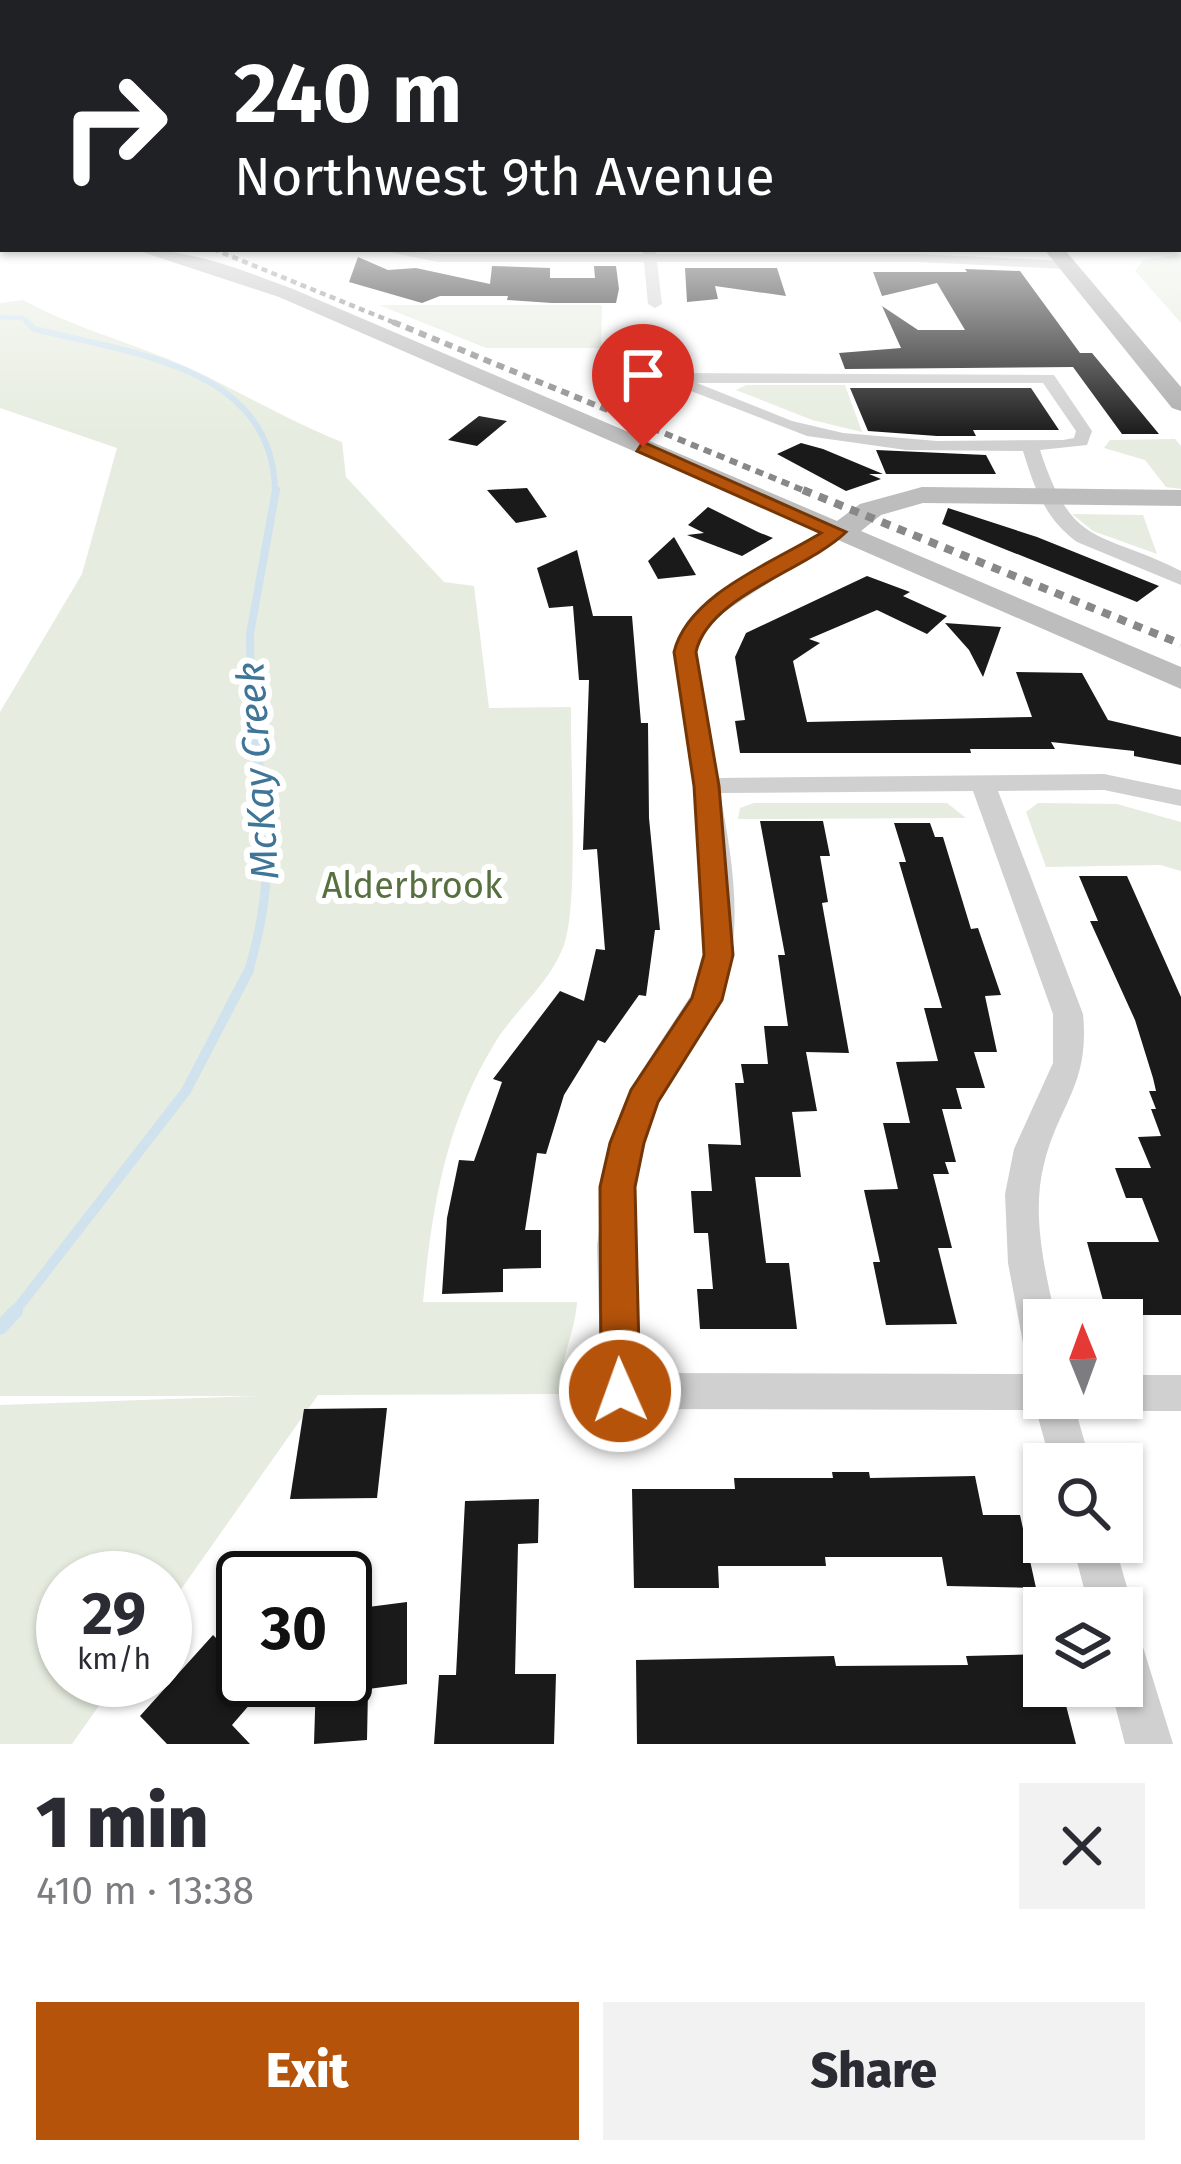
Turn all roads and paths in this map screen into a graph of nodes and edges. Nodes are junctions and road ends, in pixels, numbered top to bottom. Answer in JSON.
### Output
{"nodes":[{"id":1,"x":235,"y":273,"type":"edge"},
{"id":2,"x":652,"y":273,"type":"edge"},
{"id":3,"x":1074,"y":273,"type":"edge"},
{"id":4,"x":655,"y":304,"type":"dead end"},
{"id":5,"x":642,"y":349,"type":"dead end"},
{"id":6,"x":671,"y":378,"type":"junction"},
{"id":7,"x":1181,"y":403,"type":"edge"},
{"id":8,"x":1030,"y":445,"type":"junction"},
{"id":9,"x":1043,"y":494,"type":"junction"},
{"id":10,"x":1181,"y":498,"type":"edge"},
{"id":11,"x":836,"y":532,"type":"junction"},
{"id":12,"x":1181,"y":579,"type":"edge"},
{"id":13,"x":1181,"y":679,"type":"edge"},
{"id":14,"x":982,"y":783,"type":"junction"},
{"id":15,"x":707,"y":786,"type":"junction"},
{"id":16,"x":1181,"y":798,"type":"edge"},
{"id":17,"x":1034,"y":1299,"type":"edge"},
{"id":18,"x":1023,"y":1392,"type":"edge"},
{"id":19,"x":1143,"y":1393,"type":"edge"},
{"id":20,"x":1181,"y":1394,"type":"edge"},
{"id":21,"x":1139,"y":1707,"type":"edge"},
{"id":22,"x":1149,"y":1744,"type":"edge"}],
"edges":[{"from":1,"to":11,"type":"street"},
{"from":2,"to":4,"type":"street"},
{"from":3,"to":7,"type":"main road"},
{"from":5,"to":6,"type":"street"},
{"from":6,"to":8,"type":"street"},
{"from":6,"to":8,"type":"street"},
{"from":8,"to":9,"type":"street"},
{"from":9,"to":10,"type":"street"},
{"from":9,"to":11,"type":"street"},
{"from":9,"to":12,"type":"street"},
{"from":11,"to":13,"type":"street"},
{"from":11,"to":15,"type":"street"},
{"from":14,"to":15,"type":"street"},
{"from":14,"to":16,"type":"street"},
{"from":14,"to":17,"type":"street"},
{"from":15,"to":18,"type":"street"},
{"from":19,"to":20,"type":"street"},
{"from":21,"to":22,"type":"street"}]}
